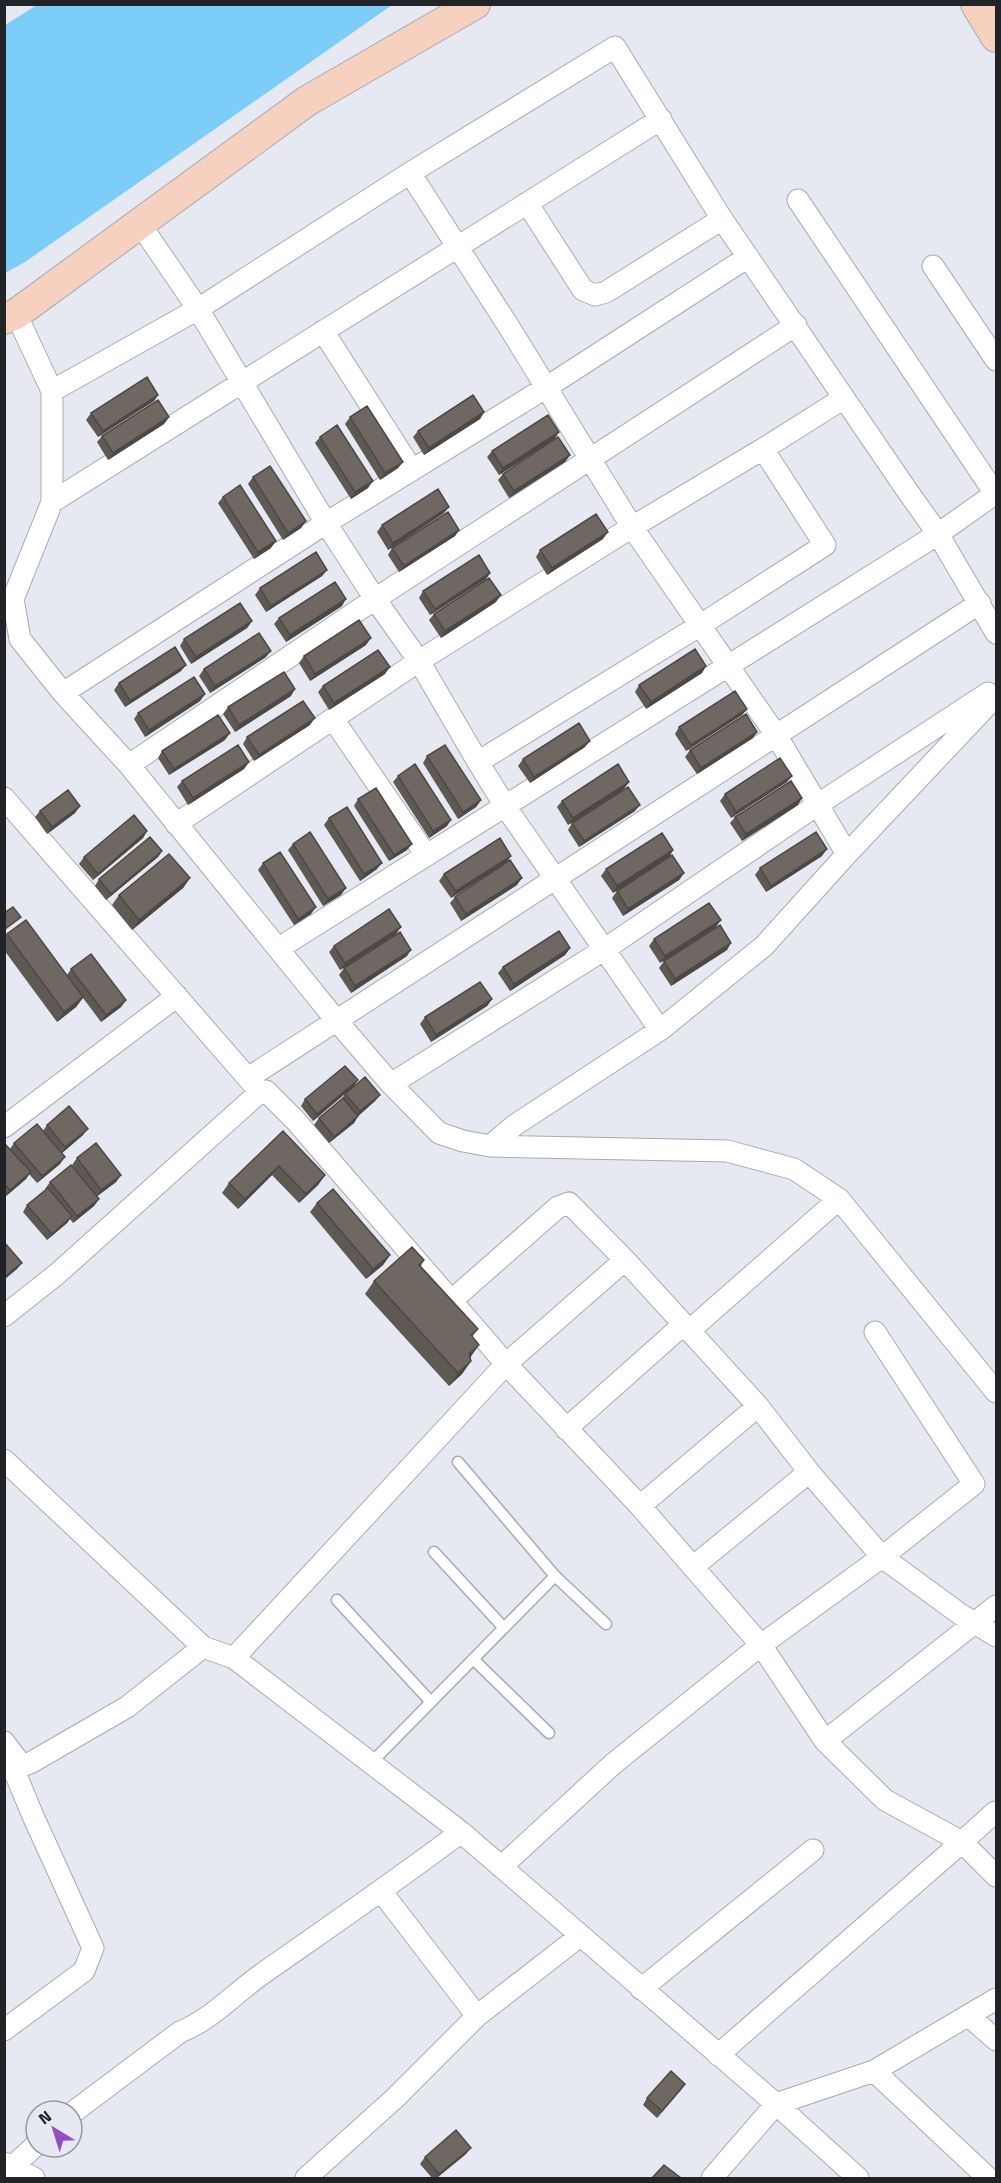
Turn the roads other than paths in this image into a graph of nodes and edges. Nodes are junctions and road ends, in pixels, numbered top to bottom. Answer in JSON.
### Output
{"nodes":[{"id":1,"x":476,"y":4,"type":"edge"},
{"id":2,"x":976,"y":4,"type":"edge"},
{"id":3,"x":996,"y":37,"type":"edge"},
{"id":4,"x":661,"y":119,"type":"junction"},
{"id":5,"x":410,"y":173,"type":"junction"},
{"id":6,"x":798,"y":200,"type":"dead end"},
{"id":7,"x":527,"y":203,"type":"junction"},
{"id":8,"x":722,"y":219,"type":"junction"},
{"id":9,"x":140,"y":224,"type":"junction"},
{"id":10,"x":457,"y":248,"type":"junction"},
{"id":11,"x":748,"y":256,"type":"junction"},
{"id":12,"x":933,"y":266,"type":"dead end"},
{"id":13,"x":198,"y":309,"type":"junction"},
{"id":14,"x":10,"y":317,"type":"edge"},
{"id":15,"x":796,"y":325,"type":"junction"},
{"id":16,"x":323,"y":332,"type":"junction"},
{"id":17,"x":996,"y":360,"type":"edge"},
{"id":18,"x":241,"y":383,"type":"junction"},
{"id":19,"x":547,"y":387,"type":"junction"},
{"id":20,"x":52,"y":391,"type":"junction"},
{"id":21,"x":844,"y":398,"type":"junction"},
{"id":22,"x":763,"y":449,"type":"junction"},
{"id":23,"x":589,"y":459,"type":"junction"},
{"id":24,"x":412,"y":470,"type":"junction"},
{"id":25,"x":996,"y":494,"type":"edge"},
{"id":26,"x":52,"y":502,"type":"junction"},
{"id":27,"x":326,"y":523,"type":"junction"},
{"id":28,"x":632,"y":527,"type":"junction"},
{"id":29,"x":938,"y":534,"type":"junction"},
{"id":30,"x":375,"y":599,"type":"junction"},
{"id":31,"x":980,"y":603,"type":"junction"},
{"id":32,"x":699,"y":626,"type":"junction"},
{"id":33,"x":996,"y":633,"type":"edge"},
{"id":34,"x":419,"y":661,"type":"junction"},
{"id":35,"x":728,"y":666,"type":"junction"},
{"id":36,"x":996,"y":687,"type":"edge"},
{"id":37,"x":63,"y":693,"type":"junction"},
{"id":38,"x":996,"y":696,"type":"edge"},
{"id":39,"x":333,"y":719,"type":"junction"},
{"id":40,"x":776,"y":735,"type":"junction"},
{"id":41,"x":478,"y":762,"type":"junction"},
{"id":42,"x":129,"y":765,"type":"junction"},
{"id":43,"x":4,"y":798,"type":"edge"},
{"id":44,"x":817,"y":805,"type":"junction"},
{"id":45,"x":506,"y":806,"type":"junction"},
{"id":46,"x":176,"y":824,"type":"junction"},
{"id":47,"x":847,"y":854,"type":"junction"},
{"id":48,"x":426,"y":855,"type":"junction"},
{"id":49,"x":556,"y":877,"type":"junction"},
{"id":50,"x":279,"y":948,"type":"junction"},
{"id":51,"x":605,"y":949,"type":"junction"},
{"id":52,"x":177,"y":996,"type":"junction"},
{"id":53,"x":336,"y":1020,"type":"junction"},
{"id":54,"x":660,"y":1030,"type":"junction"},
{"id":55,"x":391,"y":1084,"type":"junction"},
{"id":56,"x":254,"y":1085,"type":"junction"},
{"id":57,"x":4,"y":1127,"type":"edge"},
{"id":58,"x":490,"y":1146,"type":"junction"},
{"id":59,"x":838,"y":1199,"type":"junction"},
{"id":60,"x":625,"y":1260,"type":"junction"},
{"id":61,"x":451,"y":1301,"type":"junction"},
{"id":62,"x":4,"y":1316,"type":"edge"},
{"id":63,"x":687,"y":1327,"type":"junction"},
{"id":64,"x":875,"y":1332,"type":"dead end"},
{"id":65,"x":506,"y":1364,"type":"junction"},
{"id":66,"x":996,"y":1392,"type":"edge"},
{"id":67,"x":758,"y":1406,"type":"junction"},
{"id":68,"x":566,"y":1430,"type":"junction"},
{"id":69,"x":4,"y":1460,"type":"edge"},
{"id":70,"x":458,"y":1462,"type":"dead end"},
{"id":71,"x":809,"y":1472,"type":"junction"},
{"id":72,"x":640,"y":1506,"type":"junction"},
{"id":73,"x":434,"y":1552,"type":"dead end"},
{"id":74,"x":882,"y":1557,"type":"junction"},
{"id":75,"x":694,"y":1566,"type":"junction"},
{"id":76,"x":555,"y":1576,"type":"junction"},
{"id":77,"x":337,"y":1600,"type":"dead end"},
{"id":78,"x":996,"y":1606,"type":"edge"},
{"id":79,"x":606,"y":1624,"type":"dead end"},
{"id":80,"x":975,"y":1624,"type":"junction"},
{"id":81,"x":504,"y":1628,"type":"junction"},
{"id":82,"x":996,"y":1636,"type":"edge"},
{"id":83,"x":761,"y":1645,"type":"junction"},
{"id":84,"x":203,"y":1647,"type":"junction"},
{"id":85,"x":234,"y":1658,"type":"junction"},
{"id":86,"x":473,"y":1659,"type":"junction"},
{"id":87,"x":431,"y":1702,"type":"junction"},
{"id":88,"x":549,"y":1733,"type":"dead end"},
{"id":89,"x":825,"y":1741,"type":"junction"},
{"id":90,"x":4,"y":1742,"type":"edge"},
{"id":91,"x":371,"y":1763,"type":"junction"},
{"id":92,"x":13,"y":1769,"type":"edge"},
{"id":93,"x":996,"y":1812,"type":"edge"},
{"id":94,"x":461,"y":1832,"type":"junction"},
{"id":95,"x":962,"y":1842,"type":"junction"},
{"id":96,"x":813,"y":1850,"type":"dead end"},
{"id":97,"x":501,"y":1867,"type":"junction"},
{"id":98,"x":996,"y":1876,"type":"edge"},
{"id":99,"x":381,"y":1891,"type":"junction"},
{"id":100,"x":580,"y":1936,"type":"junction"},
{"id":101,"x":641,"y":1989,"type":"junction"},
{"id":102,"x":996,"y":1999,"type":"edge"},
{"id":103,"x":477,"y":2016,"type":"junction"},
{"id":104,"x":969,"y":2016,"type":"junction"},
{"id":105,"x":4,"y":2030,"type":"edge"},
{"id":106,"x":996,"y":2040,"type":"edge"},
{"id":107,"x":718,"y":2055,"type":"junction"},
{"id":108,"x":874,"y":2071,"type":"junction"},
{"id":109,"x":84,"y":2104,"type":"edge"},
{"id":110,"x":776,"y":2104,"type":"junction"},
{"id":111,"x":24,"y":2154,"type":"edge"},
{"id":112,"x":8,"y":2165,"type":"edge"},
{"id":113,"x":33,"y":2178,"type":"edge"},
{"id":114,"x":306,"y":2178,"type":"edge"},
{"id":115,"x":712,"y":2178,"type":"edge"},
{"id":116,"x":858,"y":2178,"type":"edge"},
{"id":117,"x":988,"y":2178,"type":"edge"}],
"edges":[{"from":1,"to":9,"type":"street"},
{"from":2,"to":3,"type":"street"},
{"from":4,"to":5,"type":"street"},
{"from":4,"to":7,"type":"street"},
{"from":4,"to":8,"type":"street"},
{"from":5,"to":10,"type":"street"},
{"from":5,"to":13,"type":"street"},
{"from":6,"to":25,"type":"street"},
{"from":7,"to":8,"type":"street"},
{"from":7,"to":10,"type":"street"},
{"from":8,"to":11,"type":"street"},
{"from":9,"to":13,"type":"street"},
{"from":9,"to":14,"type":"street"},
{"from":10,"to":16,"type":"street"},
{"from":10,"to":19,"type":"street"},
{"from":11,"to":15,"type":"street"},
{"from":11,"to":19,"type":"street"},
{"from":12,"to":17,"type":"street"},
{"from":13,"to":18,"type":"street"},
{"from":13,"to":20,"type":"street"},
{"from":14,"to":20,"type":"street"},
{"from":15,"to":21,"type":"street"},
{"from":15,"to":23,"type":"street"},
{"from":16,"to":18,"type":"street"},
{"from":16,"to":24,"type":"street"},
{"from":18,"to":26,"type":"street"},
{"from":18,"to":27,"type":"street"},
{"from":19,"to":23,"type":"street"},
{"from":19,"to":24,"type":"street"},
{"from":20,"to":26,"type":"street"},
{"from":21,"to":22,"type":"street"},
{"from":21,"to":29,"type":"street"},
{"from":22,"to":28,"type":"street"},
{"from":22,"to":32,"type":"street"},
{"from":23,"to":28,"type":"street"},
{"from":23,"to":30,"type":"street"},
{"from":24,"to":27,"type":"street"},
{"from":25,"to":29,"type":"street"},
{"from":26,"to":37,"type":"street"},
{"from":27,"to":30,"type":"street"},
{"from":27,"to":37,"type":"street"},
{"from":28,"to":32,"type":"street"},
{"from":28,"to":34,"type":"street"},
{"from":29,"to":31,"type":"street"},
{"from":29,"to":35,"type":"street"},
{"from":30,"to":34,"type":"street"},
{"from":30,"to":42,"type":"street"},
{"from":31,"to":33,"type":"street"},
{"from":31,"to":40,"type":"street"},
{"from":32,"to":35,"type":"street"},
{"from":32,"to":41,"type":"street"},
{"from":34,"to":39,"type":"street"},
{"from":34,"to":41,"type":"street"},
{"from":35,"to":40,"type":"street"},
{"from":35,"to":45,"type":"street"},
{"from":36,"to":44,"type":"street"},
{"from":37,"to":42,"type":"street"},
{"from":38,"to":47,"type":"street"},
{"from":39,"to":46,"type":"street"},
{"from":39,"to":48,"type":"street"},
{"from":40,"to":44,"type":"street"},
{"from":40,"to":49,"type":"street"},
{"from":41,"to":45,"type":"street"},
{"from":42,"to":46,"type":"street"},
{"from":43,"to":52,"type":"street"},
{"from":44,"to":47,"type":"street"},
{"from":44,"to":51,"type":"street"},
{"from":45,"to":48,"type":"street"},
{"from":45,"to":49,"type":"street"},
{"from":46,"to":50,"type":"street"},
{"from":47,"to":54,"type":"street"},
{"from":48,"to":50,"type":"street"},
{"from":49,"to":51,"type":"street"},
{"from":49,"to":53,"type":"street"},
{"from":50,"to":53,"type":"street"},
{"from":51,"to":54,"type":"street"},
{"from":51,"to":55,"type":"street"},
{"from":52,"to":56,"type":"street"},
{"from":52,"to":57,"type":"street"},
{"from":53,"to":55,"type":"street"},
{"from":53,"to":56,"type":"street"},
{"from":54,"to":58,"type":"street"},
{"from":55,"to":58,"type":"street"},
{"from":56,"to":61,"type":"street"},
{"from":56,"to":62,"type":"street"},
{"from":58,"to":59,"type":"street"},
{"from":59,"to":63,"type":"street"},
{"from":59,"to":66,"type":"street"},
{"from":60,"to":61,"type":"street"},
{"from":60,"to":63,"type":"street"},
{"from":60,"to":65,"type":"street"},
{"from":61,"to":65,"type":"street"},
{"from":63,"to":67,"type":"street"},
{"from":63,"to":68,"type":"street"},
{"from":64,"to":74,"type":"street"},
{"from":65,"to":68,"type":"street"},
{"from":65,"to":85,"type":"street"},
{"from":67,"to":71,"type":"street"},
{"from":67,"to":72,"type":"street"},
{"from":68,"to":72,"type":"street"},
{"from":69,"to":84,"type":"street"},
{"from":70,"to":76,"type":"lane"},
{"from":71,"to":74,"type":"street"},
{"from":71,"to":75,"type":"street"},
{"from":72,"to":75,"type":"street"},
{"from":73,"to":81,"type":"lane"},
{"from":74,"to":80,"type":"street"},
{"from":74,"to":83,"type":"street"},
{"from":75,"to":83,"type":"street"},
{"from":76,"to":79,"type":"lane"},
{"from":76,"to":81,"type":"lane"},
{"from":77,"to":87,"type":"lane"},
{"from":78,"to":80,"type":"street"},
{"from":80,"to":82,"type":"street"},
{"from":80,"to":89,"type":"street"},
{"from":81,"to":86,"type":"lane"},
{"from":83,"to":89,"type":"street"},
{"from":83,"to":97,"type":"street"},
{"from":84,"to":85,"type":"street"},
{"from":84,"to":92,"type":"street"},
{"from":85,"to":91,"type":"street"},
{"from":86,"to":87,"type":"lane"},
{"from":86,"to":88,"type":"lane"},
{"from":87,"to":91,"type":"lane"},
{"from":89,"to":95,"type":"street"},
{"from":90,"to":92,"type":"street"},
{"from":91,"to":94,"type":"street"},
{"from":92,"to":105,"type":"street"},
{"from":93,"to":95,"type":"street"},
{"from":94,"to":97,"type":"street"},
{"from":94,"to":99,"type":"street"},
{"from":95,"to":98,"type":"street"},
{"from":95,"to":107,"type":"street"},
{"from":96,"to":101,"type":"street"},
{"from":97,"to":100,"type":"street"},
{"from":99,"to":103,"type":"street"},
{"from":99,"to":109,"type":"street"},
{"from":100,"to":101,"type":"street"},
{"from":100,"to":103,"type":"street"},
{"from":101,"to":107,"type":"street"},
{"from":102,"to":104,"type":"street"},
{"from":103,"to":114,"type":"street"},
{"from":104,"to":106,"type":"street"},
{"from":104,"to":108,"type":"street"},
{"from":107,"to":110,"type":"street"},
{"from":108,"to":110,"type":"street"},
{"from":108,"to":117,"type":"street"},
{"from":110,"to":115,"type":"street"},
{"from":110,"to":116,"type":"street"},
{"from":111,"to":112,"type":"street"},
{"from":112,"to":113,"type":"street"}]}
